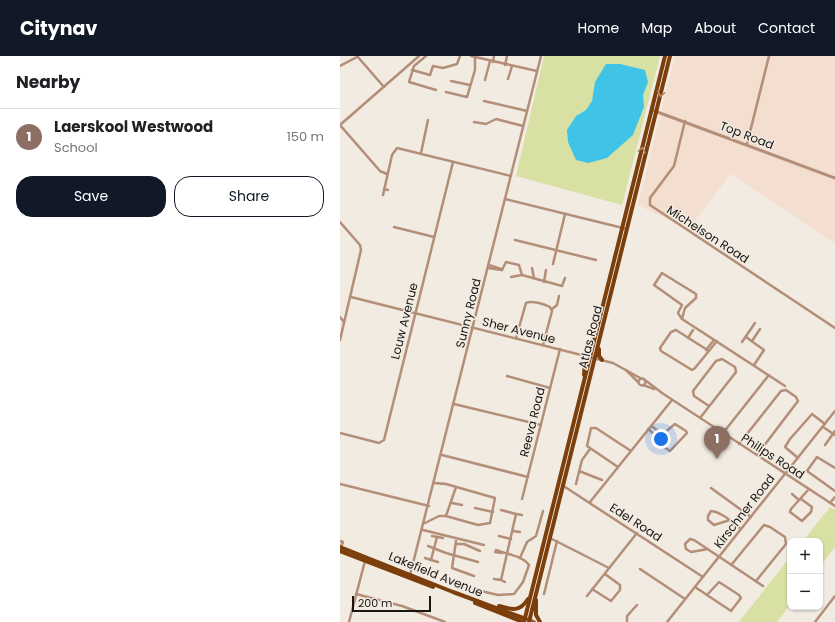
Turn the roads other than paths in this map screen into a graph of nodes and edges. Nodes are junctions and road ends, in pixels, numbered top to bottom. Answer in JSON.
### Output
{"nodes":[{"id":1,"x":357,"y":56,"type":"edge"},
{"id":2,"x":419,"y":56,"type":"edge"},
{"id":3,"x":426,"y":56,"type":"edge"},
{"id":4,"x":460,"y":56,"type":"edge"},
{"id":5,"x":473,"y":56,"type":"edge"},
{"id":6,"x":494,"y":56,"type":"edge"},
{"id":7,"x":507,"y":56,"type":"edge"},
{"id":8,"x":541,"y":56,"type":"edge"},
{"id":9,"x":665,"y":56,"type":"edge"},
{"id":10,"x":670,"y":56,"type":"edge"},
{"id":11,"x":769,"y":56,"type":"edge"},
{"id":12,"x":491,"y":61,"type":"junction"},
{"id":13,"x":505,"y":65,"type":"junction"},
{"id":14,"x":340,"y":66,"type":"edge"},
{"id":15,"x":512,"y":66,"type":"junction"},
{"id":16,"x":412,"y":70,"type":"junction"},
{"id":17,"x":537,"y":73,"type":"junction"},
{"id":18,"x":508,"y":79,"type":"dead end"},
{"id":19,"x":485,"y":80,"type":"dead end"},
{"id":20,"x":450,"y":81,"type":"dead end"},
{"id":21,"x":470,"y":86,"type":"junction"},
{"id":22,"x":384,"y":87,"type":"junction"},
{"id":23,"x":436,"y":90,"type":"dead end"},
{"id":24,"x":446,"y":92,"type":"dead end"},
{"id":25,"x":484,"y":101,"type":"dead end"},
{"id":26,"x":652,"y":110,"type":"junction"},
{"id":27,"x":527,"y":111,"type":"junction"},
{"id":28,"x":657,"y":111,"type":"junction"},
{"id":29,"x":428,"y":120,"type":"dead end"},
{"id":30,"x":685,"y":121,"type":"junction"},
{"id":31,"x":474,"y":122,"type":"dead end"},
{"id":32,"x":340,"y":125,"type":"edge"},
{"id":33,"x":523,"y":126,"type":"junction"},
{"id":34,"x":747,"y":144,"type":"junction"},
{"id":35,"x":421,"y":154,"type":"junction"},
{"id":36,"x":453,"y":162,"type":"junction"},
{"id":37,"x":387,"y":174,"type":"junction"},
{"id":38,"x":511,"y":176,"type":"junction"},
{"id":39,"x":835,"y":178,"type":"edge"},
{"id":40,"x":384,"y":189,"type":"junction"},
{"id":41,"x":388,"y":190,"type":"dead end"},
{"id":42,"x":383,"y":195,"type":"dead end"},
{"id":43,"x":505,"y":199,"type":"junction"},
{"id":44,"x":565,"y":214,"type":"junction"},
{"id":45,"x":340,"y":222,"type":"edge"},
{"id":46,"x":394,"y":227,"type":"dead end"},
{"id":47,"x":624,"y":229,"type":"junction"},
{"id":48,"x":434,"y":237,"type":"junction"},
{"id":49,"x":515,"y":240,"type":"dead end"},
{"id":50,"x":556,"y":250,"type":"junction"},
{"id":51,"x":596,"y":260,"type":"dead end"},
{"id":52,"x":553,"y":264,"type":"dead end"},
{"id":53,"x":489,"y":266,"type":"junction"},
{"id":54,"x":532,"y":268,"type":"dead end"},
{"id":55,"x":546,"y":270,"type":"dead end"},
{"id":56,"x":522,"y":275,"type":"junction"},
{"id":57,"x":511,"y":277,"type":"dead end"},
{"id":58,"x":565,"y":278,"type":"dead end"},
{"id":59,"x":534,"y":279,"type":"junction"},
{"id":60,"x":544,"y":282,"type":"junction"},
{"id":61,"x":559,"y":296,"type":"dead end"},
{"id":62,"x":351,"y":297,"type":"junction"},
{"id":63,"x":552,"y":309,"type":"junction"},
{"id":64,"x":416,"y":314,"type":"junction"},
{"id":65,"x":340,"y":318,"type":"edge"},
{"id":66,"x":682,"y":319,"type":"junction"},
{"id":67,"x":344,"y":322,"type":"junction"},
{"id":68,"x":755,"y":323,"type":"dead end"},
{"id":69,"x":473,"y":328,"type":"junction"},
{"id":70,"x":835,"y":328,"type":"edge"},
{"id":71,"x":760,"y":329,"type":"dead end"},
{"id":72,"x":693,"y":330,"type":"dead end"},
{"id":73,"x":600,"y":337,"type":"junction"},
{"id":74,"x":746,"y":337,"type":"junction"},
{"id":75,"x":516,"y":338,"type":"junction"},
{"id":76,"x":688,"y":338,"type":"junction"},
{"id":77,"x":340,"y":340,"type":"edge"},
{"id":78,"x":716,"y":341,"type":"junction"},
{"id":79,"x":752,"y":341,"type":"junction"},
{"id":80,"x":742,"y":342,"type":"dead end"},
{"id":81,"x":543,"y":345,"type":"junction"},
{"id":82,"x":560,"y":349,"type":"junction"},
{"id":83,"x":708,"y":351,"type":"junction"},
{"id":84,"x":582,"y":355,"type":"junction"},
{"id":85,"x":593,"y":357,"type":"junction"},
{"id":86,"x":602,"y":360,"type":"junction"},
{"id":87,"x":754,"y":365,"type":"junction"},
{"id":88,"x":625,"y":368,"type":"junction"},
{"id":89,"x":769,"y":375,"type":"junction"},
{"id":90,"x":507,"y":376,"type":"dead end"},
{"id":91,"x":643,"y":379,"type":"junction"},
{"id":92,"x":638,"y":382,"type":"junction"},
{"id":93,"x":643,"y":385,"type":"junction"},
{"id":94,"x":785,"y":386,"type":"dead end"},
{"id":95,"x":583,"y":387,"type":"junction"},
{"id":96,"x":550,"y":388,"type":"junction"},
{"id":97,"x":662,"y":393,"type":"junction"},
{"id":98,"x":672,"y":400,"type":"junction"},
{"id":99,"x":454,"y":404,"type":"junction"},
{"id":100,"x":709,"y":406,"type":"junction"},
{"id":101,"x":835,"y":411,"type":"edge"},
{"id":102,"x":700,"y":418,"type":"junction"},
{"id":103,"x":541,"y":426,"type":"junction"},
{"id":104,"x":651,"y":426,"type":"junction"},
{"id":105,"x":824,"y":426,"type":"junction"},
{"id":106,"x":648,"y":429,"type":"junction"},
{"id":107,"x":340,"y":433,"type":"edge"},
{"id":108,"x":723,"y":433,"type":"junction"},
{"id":109,"x":834,"y":433,"type":"edge"},
{"id":110,"x":739,"y":444,"type":"junction"},
{"id":111,"x":825,"y":445,"type":"dead end"},
{"id":112,"x":590,"y":449,"type":"junction"},
{"id":113,"x":631,"y":451,"type":"junction"},
{"id":114,"x":442,"y":455,"type":"junction"},
{"id":115,"x":757,"y":455,"type":"junction"},
{"id":116,"x":798,"y":458,"type":"junction"},
{"id":117,"x":618,"y":467,"type":"junction"},
{"id":118,"x":835,"y":468,"type":"edge"},
{"id":119,"x":579,"y":471,"type":"junction"},
{"id":120,"x":785,"y":474,"type":"junction"},
{"id":121,"x":528,"y":477,"type":"junction"},
{"id":122,"x":602,"y":480,"type":"dead end"},
{"id":123,"x":434,"y":483,"type":"junction"},
{"id":124,"x":340,"y":484,"type":"edge"},
{"id":125,"x":576,"y":484,"type":"dead end"},
{"id":126,"x":561,"y":485,"type":"junction"},
{"id":127,"x":456,"y":487,"type":"junction"},
{"id":128,"x":711,"y":488,"type":"dead end"},
{"id":129,"x":809,"y":489,"type":"junction"},
{"id":130,"x":835,"y":491,"type":"edge"},
{"id":131,"x":792,"y":494,"type":"dead end"},
{"id":132,"x":835,"y":497,"type":"edge"},
{"id":133,"x":522,"y":499,"type":"dead end"},
{"id":134,"x":800,"y":499,"type":"junction"},
{"id":135,"x":590,"y":502,"type":"junction"},
{"id":136,"x":452,"y":503,"type":"junction"},
{"id":137,"x":830,"y":503,"type":"junction"},
{"id":138,"x":429,"y":506,"type":"junction"},
{"id":139,"x":462,"y":506,"type":"dead end"},
{"id":140,"x":835,"y":506,"type":"edge"},
{"id":141,"x":475,"y":508,"type":"dead end"},
{"id":142,"x":500,"y":510,"type":"dead end"},
{"id":143,"x":543,"y":510,"type":"dead end"},
{"id":144,"x":493,"y":512,"type":"junction"},
{"id":145,"x":516,"y":514,"type":"junction"},
{"id":146,"x":522,"y":515,"type":"dead end"},
{"id":147,"x":446,"y":516,"type":"junction"},
{"id":148,"x":751,"y":517,"type":"junction"},
{"id":149,"x":730,"y":520,"type":"junction"},
{"id":150,"x":425,"y":523,"type":"junction"},
{"id":151,"x":742,"y":529,"type":"junction"},
{"id":152,"x":423,"y":530,"type":"junction"},
{"id":153,"x":513,"y":531,"type":"junction"},
{"id":154,"x":520,"y":532,"type":"dead end"},
{"id":155,"x":637,"y":533,"type":"junction"},
{"id":156,"x":432,"y":536,"type":"dead end"},
{"id":157,"x":499,"y":536,"type":"dead end"},
{"id":158,"x":437,"y":537,"type":"junction"},
{"id":159,"x":443,"y":538,"type":"dead end"},
{"id":160,"x":550,"y":538,"type":"junction"},
{"id":161,"x":511,"y":539,"type":"junction"},
{"id":162,"x":340,"y":541,"type":"edge"},
{"id":163,"x":557,"y":541,"type":"junction"},
{"id":164,"x":484,"y":544,"type":"dead end"},
{"id":165,"x":428,"y":546,"type":"dead end"},
{"id":166,"x":340,"y":548,"type":"edge"},
{"id":167,"x":434,"y":548,"type":"junction"},
{"id":168,"x":708,"y":549,"type":"junction"},
{"id":169,"x":480,"y":551,"type":"dead end"},
{"id":170,"x":495,"y":551,"type":"dead end"},
{"id":171,"x":508,"y":554,"type":"junction"},
{"id":172,"x":454,"y":556,"type":"junction"},
{"id":173,"x":719,"y":557,"type":"junction"},
{"id":174,"x":425,"y":558,"type":"dead end"},
{"id":175,"x":520,"y":558,"type":"junction"},
{"id":176,"x":366,"y":559,"type":"junction"},
{"id":177,"x":431,"y":560,"type":"junction"},
{"id":178,"x":438,"y":562,"type":"dead end"},
{"id":179,"x":478,"y":562,"type":"dead end"},
{"id":180,"x":732,"y":564,"type":"junction"},
{"id":181,"x":609,"y":568,"type":"junction"},
{"id":182,"x":640,"y":568,"type":"dead end"},
{"id":183,"x":605,"y":574,"type":"junction"},
{"id":184,"x":410,"y":576,"type":"junction"},
{"id":185,"x":474,"y":576,"type":"dead end"},
{"id":186,"x":703,"y":577,"type":"junction"},
{"id":187,"x":494,"y":579,"type":"dead end"},
{"id":188,"x":501,"y":580,"type":"junction"},
{"id":189,"x":756,"y":581,"type":"junction"},
{"id":190,"x":505,"y":582,"type":"dead end"},
{"id":191,"x":763,"y":586,"type":"dead end"},
{"id":192,"x":695,"y":587,"type":"junction"},
{"id":193,"x":592,"y":590,"type":"junction"},
{"id":194,"x":481,"y":591,"type":"dead end"},
{"id":195,"x":534,"y":591,"type":"junction"},
{"id":196,"x":356,"y":594,"type":"junction"},
{"id":197,"x":544,"y":594,"type":"dead end"},
{"id":198,"x":707,"y":595,"type":"junction"},
{"id":199,"x":587,"y":596,"type":"dead end"},
{"id":200,"x":835,"y":596,"type":"edge"},
{"id":201,"x":685,"y":599,"type":"junction"},
{"id":202,"x":473,"y":600,"type":"junction"},
{"id":203,"x":477,"y":604,"type":"junction"},
{"id":204,"x":637,"y":605,"type":"dead end"},
{"id":205,"x":526,"y":621,"type":"edge"},
{"id":206,"x":349,"y":622,"type":"edge"},
{"id":207,"x":445,"y":622,"type":"edge"},
{"id":208,"x":512,"y":622,"type":"edge"},
{"id":209,"x":534,"y":622,"type":"edge"},
{"id":210,"x":540,"y":622,"type":"edge"},
{"id":211,"x":627,"y":622,"type":"edge"},
{"id":212,"x":667,"y":622,"type":"edge"},
{"id":213,"x":815,"y":622,"type":"edge"}],
"edges":[{"from":1,"to":14,"type":"street"},
{"from":1,"to":22,"type":"street"},
{"from":2,"to":22,"type":"street"},
{"from":3,"to":16,"type":"street"},
{"from":4,"to":16,"type":"street"},
{"from":5,"to":12,"type":"street"},
{"from":5,"to":21,"type":"street"},
{"from":6,"to":12,"type":"street"},
{"from":7,"to":13,"type":"street"},
{"from":8,"to":17,"type":"street","name":"Sunny Road"},
{"from":9,"to":26,"type":"main road","name":"Atlas Road"},
{"from":10,"to":28,"type":"main road","name":"Atlas Road","one_way":true},
{"from":11,"to":34,"type":"street"},
{"from":12,"to":13,"type":"street"},
{"from":12,"to":19,"type":"street"},
{"from":13,"to":15,"type":"street"},
{"from":15,"to":17,"type":"street"},
{"from":15,"to":18,"type":"street"},
{"from":16,"to":23,"type":"street"},
{"from":17,"to":27,"type":"street","name":"Sunny Road"},
{"from":20,"to":21,"type":"street"},
{"from":21,"to":24,"type":"street"},
{"from":22,"to":32,"type":"street"},
{"from":25,"to":27,"type":"street"},
{"from":26,"to":28,"type":"street","name":"Top Road"},
{"from":47,"to":26,"type":"main road","name":"Atlas Road","one_way":true},
{"from":27,"to":33,"type":"street","name":"Sunny Road"},
{"from":28,"to":30,"type":"street","name":"Top Road"},
{"from":28,"to":47,"type":"main road","name":"Atlas Road"},
{"from":29,"to":35,"type":"street"},
{"from":30,"to":34,"type":"street","name":"Top Road"},
{"from":30,"to":70,"type":"street","name":"Michelson Road"},
{"from":31,"to":33,"type":"street"},
{"from":32,"to":37,"type":"street"},
{"from":33,"to":38,"type":"street","name":"Sunny Road"},
{"from":34,"to":39,"type":"street","name":"Top Road"},
{"from":35,"to":36,"type":"street"},
{"from":35,"to":37,"type":"street"},
{"from":36,"to":38,"type":"street"},
{"from":36,"to":48,"type":"street","name":"Louw Avenue"},
{"from":37,"to":40,"type":"street"},
{"from":38,"to":43,"type":"street","name":"Sunny Road"},
{"from":40,"to":41,"type":"street"},
{"from":40,"to":42,"type":"street"},
{"from":43,"to":44,"type":"street"},
{"from":43,"to":53,"type":"street","name":"Sunny Road"},
{"from":44,"to":47,"type":"street"},
{"from":44,"to":50,"type":"street"},
{"from":45,"to":62,"type":"street"},
{"from":46,"to":48,"type":"street"},
{"from":47,"to":73,"type":"main road","name":"Atlas Road"},
{"from":47,"to":85,"type":"main road","name":"Atlas Road"},
{"from":48,"to":64,"type":"street","name":"Louw Avenue"},
{"from":49,"to":50,"type":"street"},
{"from":50,"to":51,"type":"street"},
{"from":50,"to":52,"type":"street"},
{"from":53,"to":56,"type":"street"},
{"from":53,"to":69,"type":"street","name":"Sunny Road"},
{"from":54,"to":59,"type":"street"},
{"from":55,"to":60,"type":"street"},
{"from":56,"to":57,"type":"street"},
{"from":56,"to":59,"type":"street"},
{"from":58,"to":60,"type":"street"},
{"from":59,"to":60,"type":"street"},
{"from":61,"to":63,"type":"street"},
{"from":62,"to":64,"type":"street","name":"Sher Avenue"},
{"from":62,"to":67,"type":"street"},
{"from":63,"to":75,"type":"street"},
{"from":63,"to":81,"type":"street"},
{"from":64,"to":69,"type":"street","name":"Sher Avenue"},
{"from":64,"to":107,"type":"street","name":"Louw Avenue"},
{"from":65,"to":67,"type":"street"},
{"from":66,"to":66,"type":"street"},
{"from":66,"to":78,"type":"street"},
{"from":67,"to":77,"type":"street"},
{"from":68,"to":74,"type":"street"},
{"from":69,"to":75,"type":"street","name":"Sher Avenue"},
{"from":69,"to":99,"type":"street","name":"Sunny Road"},
{"from":71,"to":79,"type":"street"},
{"from":72,"to":76,"type":"street"},
{"from":73,"to":85,"type":"main road","name":"Atlas Road"},
{"from":73,"to":86,"type":"main road"},
{"from":74,"to":79,"type":"street"},
{"from":74,"to":80,"type":"street"},
{"from":75,"to":81,"type":"street","name":"Sher Avenue"},
{"from":76,"to":83,"type":"street"},
{"from":76,"to":83,"type":"street"},
{"from":78,"to":83,"type":"street"},
{"from":78,"to":87,"type":"street"},
{"from":79,"to":87,"type":"street"},
{"from":81,"to":82,"type":"street","name":"Sher Avenue"},
{"from":82,"to":84,"type":"street","name":"Sher Avenue"},
{"from":82,"to":96,"type":"street","name":"Reeva Road"},
{"from":84,"to":85,"type":"street","name":"Sher Avenue"},
{"from":84,"to":95,"type":"main road"},
{"from":85,"to":86,"type":"street","name":"Philips Road"},
{"from":85,"to":95,"type":"main road","name":"Atlas Road"},
{"from":85,"to":126,"type":"main road","name":"Atlas Road"},
{"from":86,"to":88,"type":"street","name":"Philips Road"},
{"from":87,"to":89,"type":"street"},
{"from":88,"to":91,"type":"street","name":"Philips Road"},
{"from":88,"to":92,"type":"street","name":"Philips Road"},
{"from":89,"to":94,"type":"street"},
{"from":89,"to":108,"type":"street"},
{"from":90,"to":96,"type":"street"},
{"from":91,"to":92,"type":"street"},
{"from":91,"to":93,"type":"street"},
{"from":91,"to":97,"type":"street","name":"Philips Road"},
{"from":92,"to":93,"type":"street","name":"Philips Road"},
{"from":93,"to":97,"type":"street","name":"Philips Road"},
{"from":95,"to":126,"type":"main road","name":"Atlas Road"},
{"from":96,"to":103,"type":"street","name":"Reeva Road"},
{"from":97,"to":98,"type":"street","name":"Philips Road"},
{"from":98,"to":102,"type":"street","name":"Philips Road"},
{"from":98,"to":104,"type":"street"},
{"from":99,"to":103,"type":"street"},
{"from":99,"to":114,"type":"street","name":"Sunny Road"},
{"from":100,"to":100,"type":"street"},
{"from":100,"to":102,"type":"street"},
{"from":101,"to":105,"type":"street","name":"Kirschner Road"},
{"from":102,"to":108,"type":"street","name":"Philips Road"},
{"from":103,"to":121,"type":"street","name":"Reeva Road"},
{"from":104,"to":106,"type":"street"},
{"from":104,"to":106,"type":"street"},
{"from":105,"to":109,"type":"street"},
{"from":105,"to":116,"type":"street","name":"Kirschner Road"},
{"from":105,"to":116,"type":"street"},
{"from":106,"to":113,"type":"street"},
{"from":108,"to":110,"type":"street","name":"Philips Road"},
{"from":109,"to":111,"type":"street"},
{"from":110,"to":115,"type":"street","name":"Philips Road"},
{"from":110,"to":115,"type":"street"},
{"from":112,"to":113,"type":"street"},
{"from":112,"to":117,"type":"street"},
{"from":112,"to":119,"type":"street"},
{"from":113,"to":117,"type":"street"},
{"from":114,"to":121,"type":"street"},
{"from":114,"to":123,"type":"street","name":"Sunny Road"},
{"from":115,"to":120,"type":"street","name":"Philips Road"},
{"from":116,"to":120,"type":"street","name":"Kirschner Road"},
{"from":117,"to":135,"type":"street"},
{"from":118,"to":130,"type":"street"},
{"from":119,"to":122,"type":"street"},
{"from":119,"to":125,"type":"street"},
{"from":120,"to":129,"type":"street","name":"Philips Road"},
{"from":120,"to":148,"type":"street","name":"Kirschner Road"},
{"from":121,"to":133,"type":"street","name":"Reeva Road"},
{"from":123,"to":127,"type":"street"},
{"from":123,"to":138,"type":"street","name":"Sunny Road"},
{"from":124,"to":138,"type":"street"},
{"from":126,"to":135,"type":"street","name":"Edel Road"},
{"from":126,"to":160,"type":"main road","name":"Atlas Road"},
{"from":126,"to":195,"type":"main road","name":"Atlas Road"},
{"from":127,"to":136,"type":"street"},
{"from":127,"to":144,"type":"street"},
{"from":128,"to":148,"type":"street"},
{"from":129,"to":134,"type":"street"},
{"from":129,"to":137,"type":"street","name":"Philips Road"},
{"from":131,"to":134,"type":"street"},
{"from":132,"to":137,"type":"street"},
{"from":134,"to":134,"type":"street"},
{"from":135,"to":155,"type":"street","name":"Edel Road"},
{"from":136,"to":139,"type":"street"},
{"from":136,"to":147,"type":"street"},
{"from":137,"to":140,"type":"street","name":"Philips Road"},
{"from":138,"to":150,"type":"street","name":"Sunny Road"},
{"from":141,"to":144,"type":"street"},
{"from":142,"to":145,"type":"street"},
{"from":143,"to":175,"type":"street"},
{"from":144,"to":147,"type":"street"},
{"from":145,"to":146,"type":"street"},
{"from":145,"to":153,"type":"street"},
{"from":147,"to":150,"type":"street"},
{"from":148,"to":151,"type":"street","name":"Kirschner Road"},
{"from":149,"to":149,"type":"street"},
{"from":149,"to":151,"type":"street"},
{"from":150,"to":152,"type":"street","name":"Sunny Road"},
{"from":151,"to":173,"type":"street","name":"Kirschner Road"},
{"from":152,"to":164,"type":"street"},
{"from":152,"to":184,"type":"street","name":"Sunny Road"},
{"from":153,"to":154,"type":"street"},
{"from":153,"to":161,"type":"street"},
{"from":155,"to":181,"type":"street"},
{"from":155,"to":186,"type":"street","name":"Edel Road"},
{"from":156,"to":158,"type":"street"},
{"from":157,"to":161,"type":"street"},
{"from":158,"to":159,"type":"street"},
{"from":158,"to":167,"type":"street"},
{"from":160,"to":163,"type":"street"},
{"from":160,"to":195,"type":"main road","name":"Atlas Road"},
{"from":161,"to":171,"type":"street"},
{"from":162,"to":166,"type":"street"},
{"from":163,"to":181,"type":"street"},
{"from":163,"to":197,"type":"street"},
{"from":165,"to":167,"type":"street"},
{"from":166,"to":176,"type":"main road","name":"Lakefield Avenue"},
{"from":167,"to":172,"type":"street"},
{"from":167,"to":177,"type":"street"},
{"from":168,"to":168,"type":"street"},
{"from":168,"to":173,"type":"street"},
{"from":169,"to":172,"type":"street"},
{"from":170,"to":171,"type":"street"},
{"from":171,"to":175,"type":"street"},
{"from":171,"to":188,"type":"street"},
{"from":172,"to":179,"type":"street"},
{"from":172,"to":185,"type":"street"},
{"from":173,"to":180,"type":"street"},
{"from":173,"to":186,"type":"street","name":"Kirschner Road"},
{"from":174,"to":177,"type":"street"},
{"from":175,"to":194,"type":"street"},
{"from":176,"to":184,"type":"main road","name":"Lakefield Avenue"},
{"from":176,"to":196,"type":"street"},
{"from":177,"to":178,"type":"street"},
{"from":180,"to":189,"type":"street"},
{"from":180,"to":189,"type":"street"},
{"from":181,"to":183,"type":"street"},
{"from":182,"to":201,"type":"street"},
{"from":183,"to":193,"type":"street"},
{"from":183,"to":193,"type":"street"},
{"from":184,"to":202,"type":"main road","name":"Lakefield Avenue"},
{"from":184,"to":203,"type":"main road","name":"Lakefield Avenue"},
{"from":186,"to":192,"type":"street","name":"Kirschner Road"},
{"from":187,"to":188,"type":"street"},
{"from":188,"to":190,"type":"street"},
{"from":189,"to":191,"type":"street"},
{"from":192,"to":198,"type":"street"},
{"from":192,"to":201,"type":"street","name":"Kirschner Road"},
{"from":193,"to":199,"type":"street"},
{"from":195,"to":202,"type":"main road"},
{"from":195,"to":205,"type":"main road","name":"Atlas Road"},
{"from":195,"to":210,"type":"main road"},
{"from":196,"to":206,"type":"street"},
{"from":196,"to":207,"type":"street"},
{"from":198,"to":198,"type":"street"},
{"from":200,"to":213,"type":"street"},
{"from":201,"to":212,"type":"street","name":"Kirschner Road"},
{"from":202,"to":205,"type":"main road","name":"Lakefield Avenue"},
{"from":203,"to":205,"type":"main road","name":"Lakefield Avenue"},
{"from":203,"to":208,"type":"main road"},
{"from":204,"to":211,"type":"street"},
{"from":205,"to":209,"type":"main road"}]}
